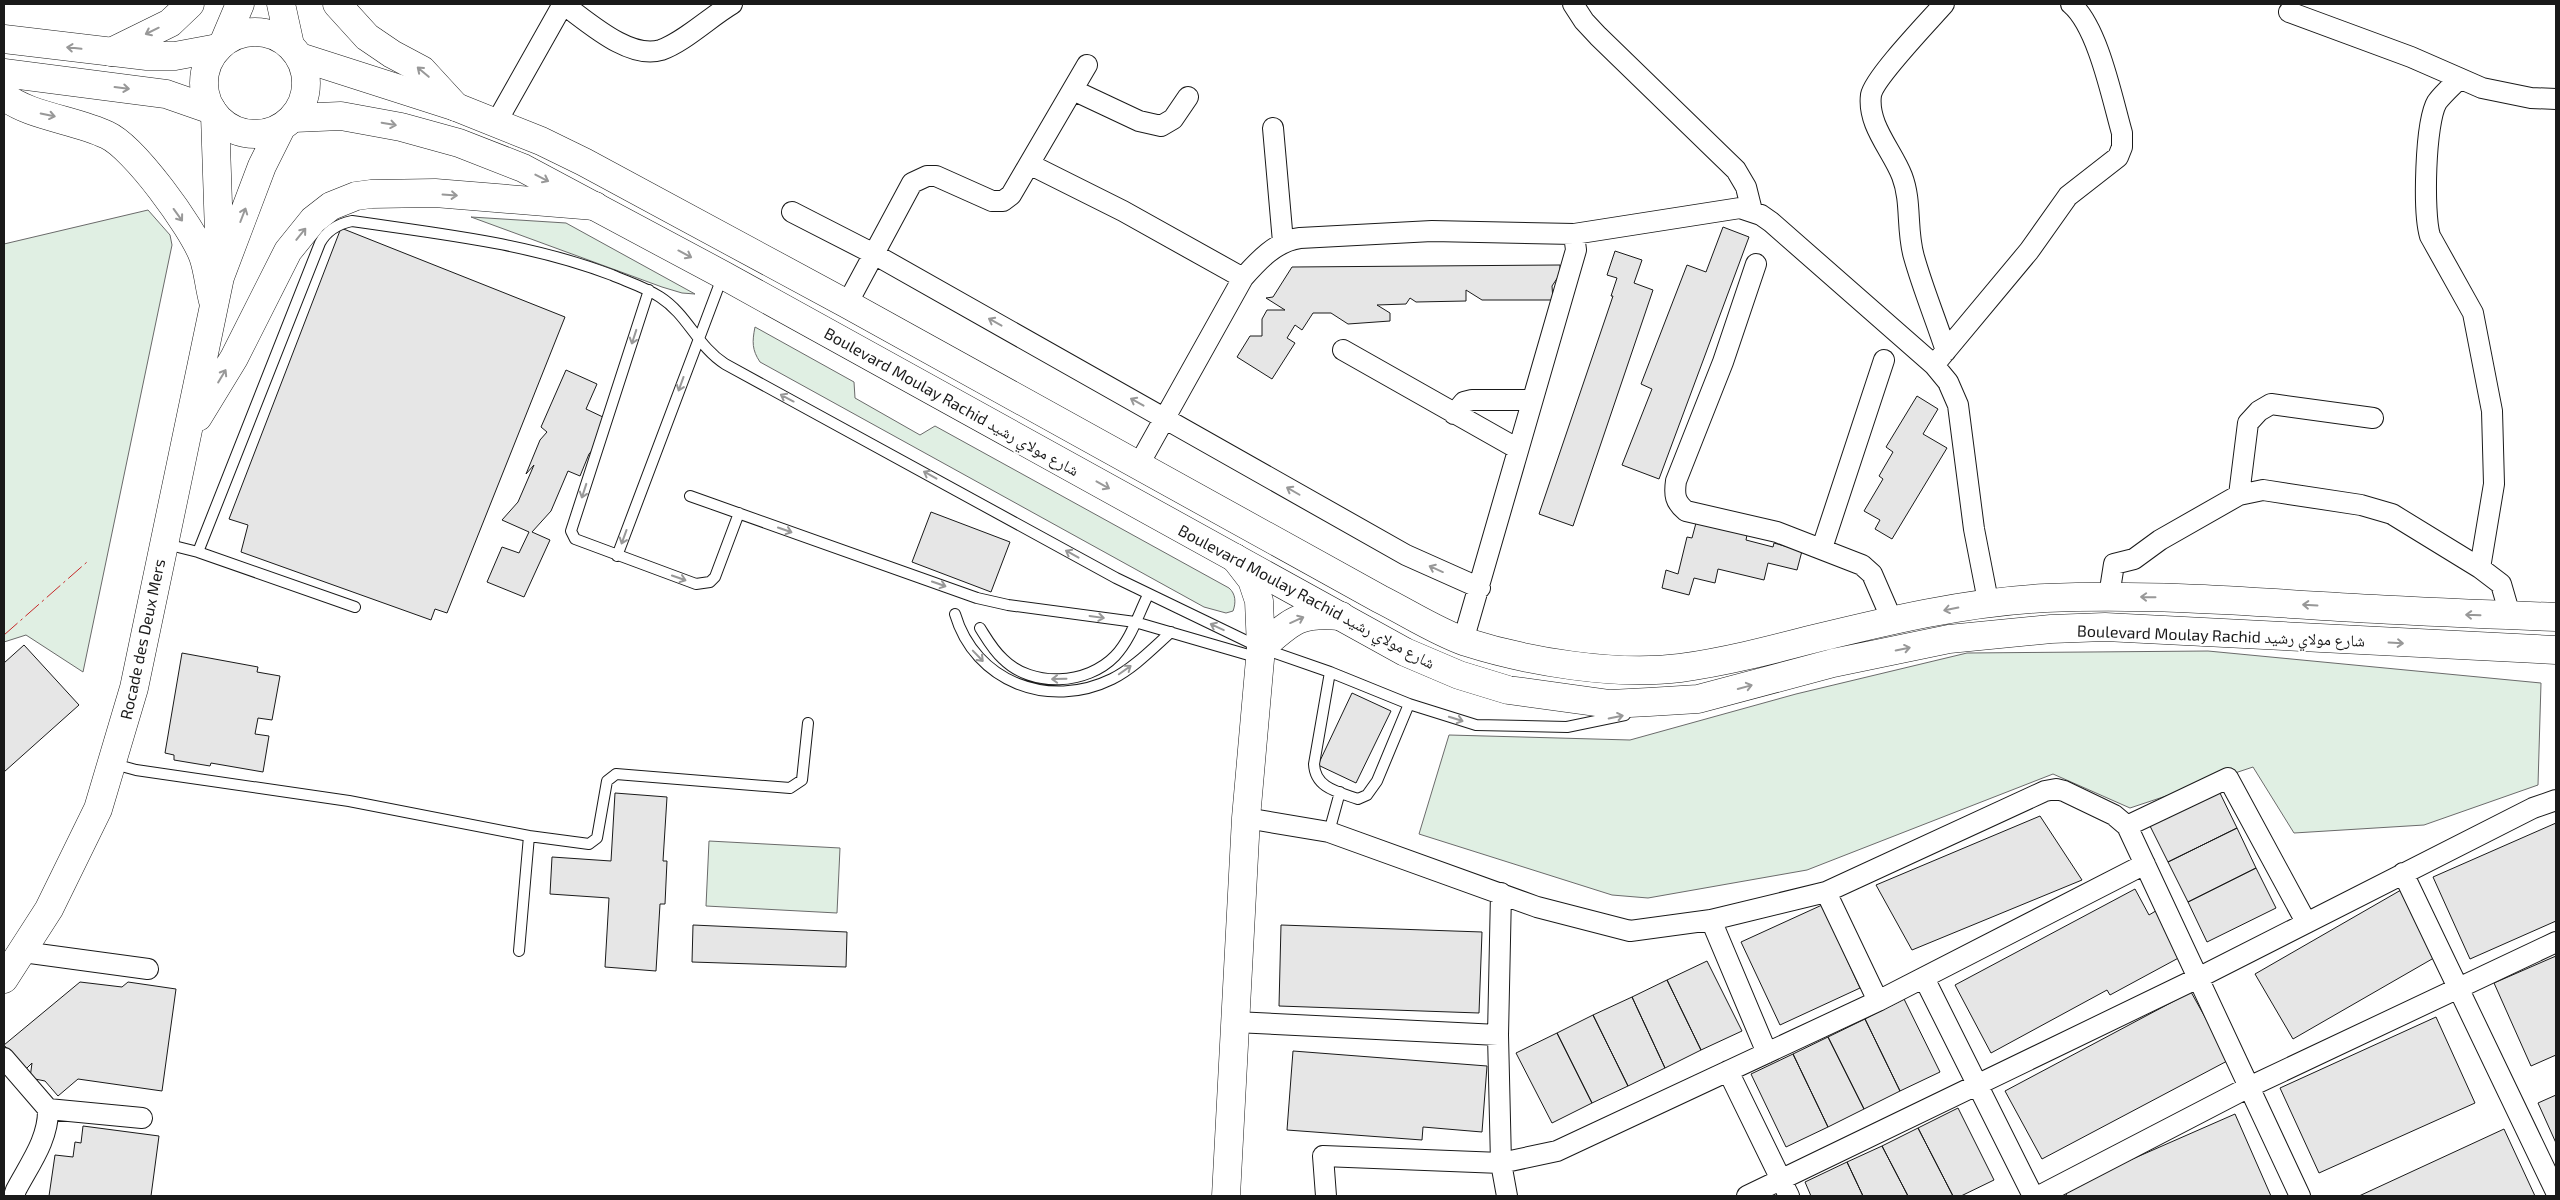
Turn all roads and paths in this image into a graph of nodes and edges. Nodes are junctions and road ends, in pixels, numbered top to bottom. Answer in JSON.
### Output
{"nodes":[{"id":1,"x":190,"y":4,"type":"edge"},
{"id":2,"x":240,"y":4,"type":"edge"},
{"id":3,"x":281,"y":4,"type":"edge"},
{"id":4,"x":337,"y":4,"type":"edge"},
{"id":5,"x":563,"y":4,"type":"edge"},
{"id":6,"x":732,"y":4,"type":"edge"},
{"id":7,"x":1573,"y":4,"type":"edge"},
{"id":8,"x":1944,"y":4,"type":"edge"},
{"id":9,"x":2071,"y":4,"type":"edge"},
{"id":10,"x":2289,"y":12,"type":"dead end"},
{"id":11,"x":4,"y":39,"type":"edge"},
{"id":12,"x":221,"y":45,"type":"junction"},
{"id":13,"x":295,"y":51,"type":"junction"},
{"id":14,"x":110,"y":52,"type":"junction"},
{"id":15,"x":1087,"y":65,"type":"dead end"},
{"id":16,"x":4,"y":73,"type":"edge"},
{"id":17,"x":2458,"y":79,"type":"junction"},
{"id":18,"x":1073,"y":90,"type":"junction"},
{"id":19,"x":4,"y":96,"type":"edge"},
{"id":20,"x":1188,"y":97,"type":"dead end"},
{"id":21,"x":2556,"y":99,"type":"edge"},
{"id":22,"x":456,"y":107,"type":"junction"},
{"id":23,"x":214,"y":113,"type":"junction"},
{"id":24,"x":287,"y":123,"type":"junction"},
{"id":25,"x":496,"y":123,"type":"junction"},
{"id":26,"x":1273,"y":128,"type":"dead end"},
{"id":27,"x":1031,"y":165,"type":"junction"},
{"id":28,"x":595,"y":206,"type":"junction"},
{"id":29,"x":1752,"y":211,"type":"junction"},
{"id":30,"x":792,"y":212,"type":"dead end"},
{"id":31,"x":1574,"y":234,"type":"junction"},
{"id":32,"x":1283,"y":242,"type":"junction"},
{"id":33,"x":872,"y":253,"type":"junction"},
{"id":34,"x":1756,"y":264,"type":"dead end"},
{"id":35,"x":723,"y":275,"type":"junction"},
{"id":36,"x":220,"y":277,"type":"junction"},
{"id":37,"x":1243,"y":278,"type":"junction"},
{"id":38,"x":648,"y":290,"type":"junction"},
{"id":39,"x":847,"y":304,"type":"junction"},
{"id":40,"x":214,"y":306,"type":"junction"},
{"id":41,"x":698,"y":338,"type":"junction"},
{"id":42,"x":1344,"y":350,"type":"dead end"},
{"id":43,"x":1940,"y":358,"type":"junction"},
{"id":44,"x":1884,"y":360,"type":"dead end"},
{"id":45,"x":1532,"y":400,"type":"junction"},
{"id":46,"x":1454,"y":414,"type":"junction"},
{"id":47,"x":1165,"y":418,"type":"junction"},
{"id":48,"x":2373,"y":418,"type":"dead end"},
{"id":49,"x":188,"y":433,"type":"junction"},
{"id":50,"x":1518,"y":449,"type":"junction"},
{"id":51,"x":1138,"y":466,"type":"junction"},
{"id":52,"x":2239,"y":495,"type":"junction"},
{"id":53,"x":690,"y":496,"type":"dead end"},
{"id":54,"x":739,"y":514,"type":"junction"},
{"id":55,"x":164,"y":543,"type":"junction"},
{"id":56,"x":1822,"y":548,"type":"junction"},
{"id":57,"x":198,"y":552,"type":"junction"},
{"id":58,"x":617,"y":556,"type":"junction"},
{"id":59,"x":1235,"y":558,"type":"junction"},
{"id":60,"x":2480,"y":568,"type":"junction"},
{"id":61,"x":1480,"y":588,"type":"junction"},
{"id":62,"x":1148,"y":595,"type":"junction"},
{"id":63,"x":2109,"y":596,"type":"junction"},
{"id":64,"x":1988,"y":602,"type":"junction"},
{"id":65,"x":355,"y":607,"type":"dead end"},
{"id":66,"x":955,"y":614,"type":"dead end"},
{"id":67,"x":2510,"y":615,"type":"junction"},
{"id":68,"x":1341,"y":616,"type":"junction"},
{"id":69,"x":2556,"y":617,"type":"edge"},
{"id":70,"x":1892,"y":620,"type":"junction"},
{"id":71,"x":1135,"y":622,"type":"junction"},
{"id":72,"x":980,"y":628,"type":"dead end"},
{"id":73,"x":1171,"y":632,"type":"junction"},
{"id":74,"x":1464,"y":641,"type":"junction"},
{"id":75,"x":2556,"y":650,"type":"edge"},
{"id":76,"x":1261,"y":653,"type":"junction"},
{"id":77,"x":1330,"y":672,"type":"junction"},
{"id":78,"x":1698,"y":700,"type":"junction"},
{"id":79,"x":1410,"y":704,"type":"junction"},
{"id":80,"x":808,"y":723,"type":"dead end"},
{"id":81,"x":113,"y":764,"type":"junction"},
{"id":82,"x":1340,"y":792,"type":"junction"},
{"id":83,"x":2556,"y":800,"type":"edge"},
{"id":84,"x":1246,"y":818,"type":"junction"},
{"id":85,"x":2128,"y":826,"type":"junction"},
{"id":86,"x":1329,"y":832,"type":"junction"},
{"id":87,"x":530,"y":836,"type":"junction"},
{"id":88,"x":2145,"y":864,"type":"junction"},
{"id":89,"x":2403,"y":872,"type":"junction"},
{"id":90,"x":1826,"y":892,"type":"junction"},
{"id":91,"x":1501,"y":893,"type":"junction"},
{"id":92,"x":1711,"y":920,"type":"junction"},
{"id":93,"x":2306,"y":922,"type":"junction"},
{"id":94,"x":2556,"y":942,"type":"edge"},
{"id":95,"x":519,"y":951,"type":"dead end"},
{"id":96,"x":24,"y":952,"type":"junction"},
{"id":97,"x":148,"y":969,"type":"dead end"},
{"id":98,"x":1924,"y":978,"type":"junction"},
{"id":99,"x":2198,"y":978,"type":"junction"},
{"id":100,"x":4,"y":979,"type":"edge"},
{"id":101,"x":2458,"y":989,"type":"junction"},
{"id":102,"x":1878,"y":1001,"type":"junction"},
{"id":103,"x":1234,"y":1022,"type":"junction"},
{"id":104,"x":1498,"y":1035,"type":"junction"},
{"id":105,"x":1767,"y":1053,"type":"junction"},
{"id":106,"x":4,"y":1058,"type":"edge"},
{"id":107,"x":1728,"y":1071,"type":"junction"},
{"id":108,"x":1978,"y":1085,"type":"junction"},
{"id":109,"x":2250,"y":1087,"type":"junction"},
{"id":110,"x":48,"y":1109,"type":"junction"},
{"id":111,"x":142,"y":1118,"type":"dead end"},
{"id":112,"x":1501,"y":1163,"type":"junction"},
{"id":113,"x":1786,"y":1188,"type":"edge"},
{"id":114,"x":2556,"y":1192,"type":"edge"},
{"id":115,"x":12,"y":1194,"type":"edge"},
{"id":116,"x":1226,"y":1196,"type":"edge"},
{"id":117,"x":1326,"y":1196,"type":"edge"},
{"id":118,"x":1507,"y":1196,"type":"edge"},
{"id":119,"x":1747,"y":1196,"type":"edge"},
{"id":120,"x":2033,"y":1196,"type":"edge"},
{"id":121,"x":2039,"y":1196,"type":"edge"},
{"id":122,"x":2300,"y":1196,"type":"edge"}],
"edges":[{"from":1,"to":14,"type":"main road","one_way":true},
{"from":2,"to":12,"type":"main road","name":"Rocade des Deux Mers"},
{"from":3,"to":13,"type":"main road","name":"Rocade des Deux Mers"},
{"from":22,"to":4,"type":"main road","one_way":true},
{"from":5,"to":6,"type":"street"},
{"from":5,"to":25,"type":"street"},
{"from":7,"to":29,"type":"street"},
{"from":8,"to":43,"type":"street"},
{"from":9,"to":43,"type":"street"},
{"from":10,"to":17,"type":"street"},
{"from":14,"to":11,"type":"main road","one_way":true},
{"from":12,"to":13,"type":"main road"},
{"from":12,"to":14,"type":"main road"},
{"from":12,"to":23,"type":"main road","name":"Rocade des Deux Mers"},
{"from":13,"to":22,"type":"main road","name":"Boulevard Moulay Rachid شارع مولاي رشيد"},
{"from":13,"to":24,"type":"main road","name":"Rocade des Deux Mers"},
{"from":15,"to":18,"type":"street"},
{"from":16,"to":23,"type":"main road","one_way":true},
{"from":17,"to":21,"type":"street"},
{"from":17,"to":60,"type":"street"},
{"from":18,"to":20,"type":"street"},
{"from":18,"to":27,"type":"street"},
{"from":19,"to":40,"type":"main road","one_way":true},
{"from":22,"to":25,"type":"main road","name":"Boulevard Moulay Rachid شارع مولاي رشيد"},
{"from":23,"to":24,"type":"main road"},
{"from":23,"to":36,"type":"main road","name":"Rocade des Deux Mers"},
{"from":24,"to":28,"type":"main road","name":"Boulevard Moulay Rachid شارع مولاي رشيد","one_way":true},
{"from":36,"to":24,"type":"main road","name":"Rocade des Deux Mers","one_way":true},
{"from":25,"to":39,"type":"main road","name":"Boulevard Moulay Rachid شارع مولاي رشيد"},
{"from":26,"to":32,"type":"street"},
{"from":27,"to":33,"type":"street"},
{"from":27,"to":37,"type":"street"},
{"from":28,"to":35,"type":"main road","name":"Boulevard Moulay Rachid شارع مولاي رشيد","one_way":true},
{"from":49,"to":28,"type":"main road","one_way":true},
{"from":29,"to":31,"type":"street"},
{"from":29,"to":43,"type":"street"},
{"from":30,"to":33,"type":"street"},
{"from":31,"to":32,"type":"street"},
{"from":31,"to":45,"type":"street"},
{"from":32,"to":37,"type":"street"},
{"from":33,"to":39,"type":"street"},
{"from":47,"to":33,"type":"street","one_way":true},
{"from":34,"to":56,"type":"street"},
{"from":35,"to":41,"type":"lane"},
{"from":35,"to":59,"type":"main road","name":"Boulevard Moulay Rachid شارع مولاي رشيد","one_way":true},
{"from":36,"to":40,"type":"main road","name":"Rocade des Deux Mers"},
{"from":37,"to":47,"type":"street"},
{"from":38,"to":41,"type":"lane"},
{"from":38,"to":57,"type":"lane"},
{"from":38,"to":58,"type":"lane","one_way":true},
{"from":39,"to":51,"type":"main road","name":"Boulevard Moulay Rachid شارع مولاي رشيد"},
{"from":40,"to":49,"type":"main road","name":"Rocade des Deux Mers"},
{"from":41,"to":58,"type":"lane","one_way":true},
{"from":62,"to":41,"type":"lane","one_way":true},
{"from":42,"to":46,"type":"street"},
{"from":43,"to":64,"type":"street"},
{"from":44,"to":56,"type":"street"},
{"from":45,"to":46,"type":"street"},
{"from":45,"to":50,"type":"street"},
{"from":46,"to":50,"type":"street"},
{"from":47,"to":51,"type":"street"},
{"from":61,"to":47,"type":"street","one_way":true},
{"from":48,"to":52,"type":"street"},
{"from":49,"to":55,"type":"main road","name":"Rocade des Deux Mers"},
{"from":50,"to":61,"type":"street"},
{"from":51,"to":74,"type":"main road","name":"Boulevard Moulay Rachid شارع مولاي رشيد"},
{"from":52,"to":60,"type":"street"},
{"from":52,"to":63,"type":"street"},
{"from":53,"to":54,"type":"lane"},
{"from":58,"to":54,"type":"lane","one_way":true},
{"from":54,"to":71,"type":"lane","one_way":true},
{"from":55,"to":57,"type":"lane"},
{"from":55,"to":81,"type":"main road","name":"Rocade des Deux Mers"},
{"from":56,"to":70,"type":"street"},
{"from":57,"to":65,"type":"lane"},
{"from":59,"to":68,"type":"main road","name":"Boulevard Moulay Rachid شارع مولاي رشيد"},
{"from":59,"to":76,"type":"main road"},
{"from":60,"to":67,"type":"street"},
{"from":61,"to":74,"type":"street"},
{"from":62,"to":71,"type":"lane"},
{"from":76,"to":62,"type":"lane","one_way":true},
{"from":63,"to":64,"type":"main road","name":"Boulevard Moulay Rachid شارع مولاي رشيد"},
{"from":67,"to":63,"type":"main road","name":"Boulevard Moulay Rachid شارع مولاي رشيد","one_way":true},
{"from":64,"to":70,"type":"main road","name":"Boulevard Moulay Rachid شارع مولاي رشيد","one_way":true},
{"from":66,"to":73,"type":"lane","one_way":true},
{"from":67,"to":69,"type":"main road","name":"Boulevard Moulay Rachid شارع مولاي رشيد"},
{"from":76,"to":68,"type":"main road","one_way":true},
{"from":68,"to":78,"type":"main road","name":"Boulevard Moulay Rachid شارع مولاي رشيد"},
{"from":70,"to":74,"type":"main road","name":"Boulevard Moulay Rachid شارع مولاي رشيد"},
{"from":71,"to":72,"type":"lane","one_way":true},
{"from":71,"to":73,"type":"lane"},
{"from":73,"to":76,"type":"lane"},
{"from":78,"to":75,"type":"main road","name":"Boulevard Moulay Rachid شارع مولاي رشيد","one_way":true},
{"from":76,"to":77,"type":"lane"},
{"from":76,"to":84,"type":"main road"},
{"from":77,"to":79,"type":"lane"},
{"from":77,"to":82,"type":"lane"},
{"from":79,"to":78,"type":"lane","one_way":true},
{"from":79,"to":82,"type":"lane"},
{"from":80,"to":87,"type":"lane"},
{"from":81,"to":87,"type":"lane"},
{"from":81,"to":96,"type":"main road","name":"Rocade des Deux Mers"},
{"from":82,"to":86,"type":"lane"},
{"from":83,"to":89,"type":"street"},
{"from":84,"to":86,"type":"street"},
{"from":84,"to":103,"type":"main road"},
{"from":85,"to":88,"type":"street"},
{"from":85,"to":90,"type":"street"},
{"from":85,"to":93,"type":"street"},
{"from":86,"to":91,"type":"street"},
{"from":87,"to":95,"type":"lane"},
{"from":88,"to":98,"type":"street"},
{"from":88,"to":99,"type":"street"},
{"from":89,"to":93,"type":"street"},
{"from":89,"to":101,"type":"street"},
{"from":90,"to":92,"type":"street"},
{"from":90,"to":102,"type":"street"},
{"from":91,"to":92,"type":"street"},
{"from":91,"to":104,"type":"street"},
{"from":92,"to":105,"type":"street"},
{"from":93,"to":99,"type":"street"},
{"from":94,"to":101,"type":"street"},
{"from":96,"to":97,"type":"street"},
{"from":96,"to":100,"type":"main road","name":"Rocade des Deux Mers"},
{"from":98,"to":102,"type":"street"},
{"from":98,"to":108,"type":"street"},
{"from":99,"to":108,"type":"street"},
{"from":99,"to":109,"type":"street"},
{"from":101,"to":109,"type":"street"},
{"from":101,"to":114,"type":"street"},
{"from":102,"to":105,"type":"street"},
{"from":103,"to":104,"type":"street"},
{"from":103,"to":116,"type":"main road"},
{"from":104,"to":112,"type":"street"},
{"from":105,"to":107,"type":"street"},
{"from":106,"to":110,"type":"street"},
{"from":107,"to":112,"type":"street"},
{"from":107,"to":113,"type":"street"},
{"from":108,"to":113,"type":"street"},
{"from":108,"to":120,"type":"street"},
{"from":109,"to":121,"type":"street"},
{"from":109,"to":122,"type":"street"},
{"from":110,"to":111,"type":"street"},
{"from":110,"to":115,"type":"street"},
{"from":112,"to":117,"type":"street"},
{"from":112,"to":118,"type":"street"},
{"from":113,"to":119,"type":"street"}]}
